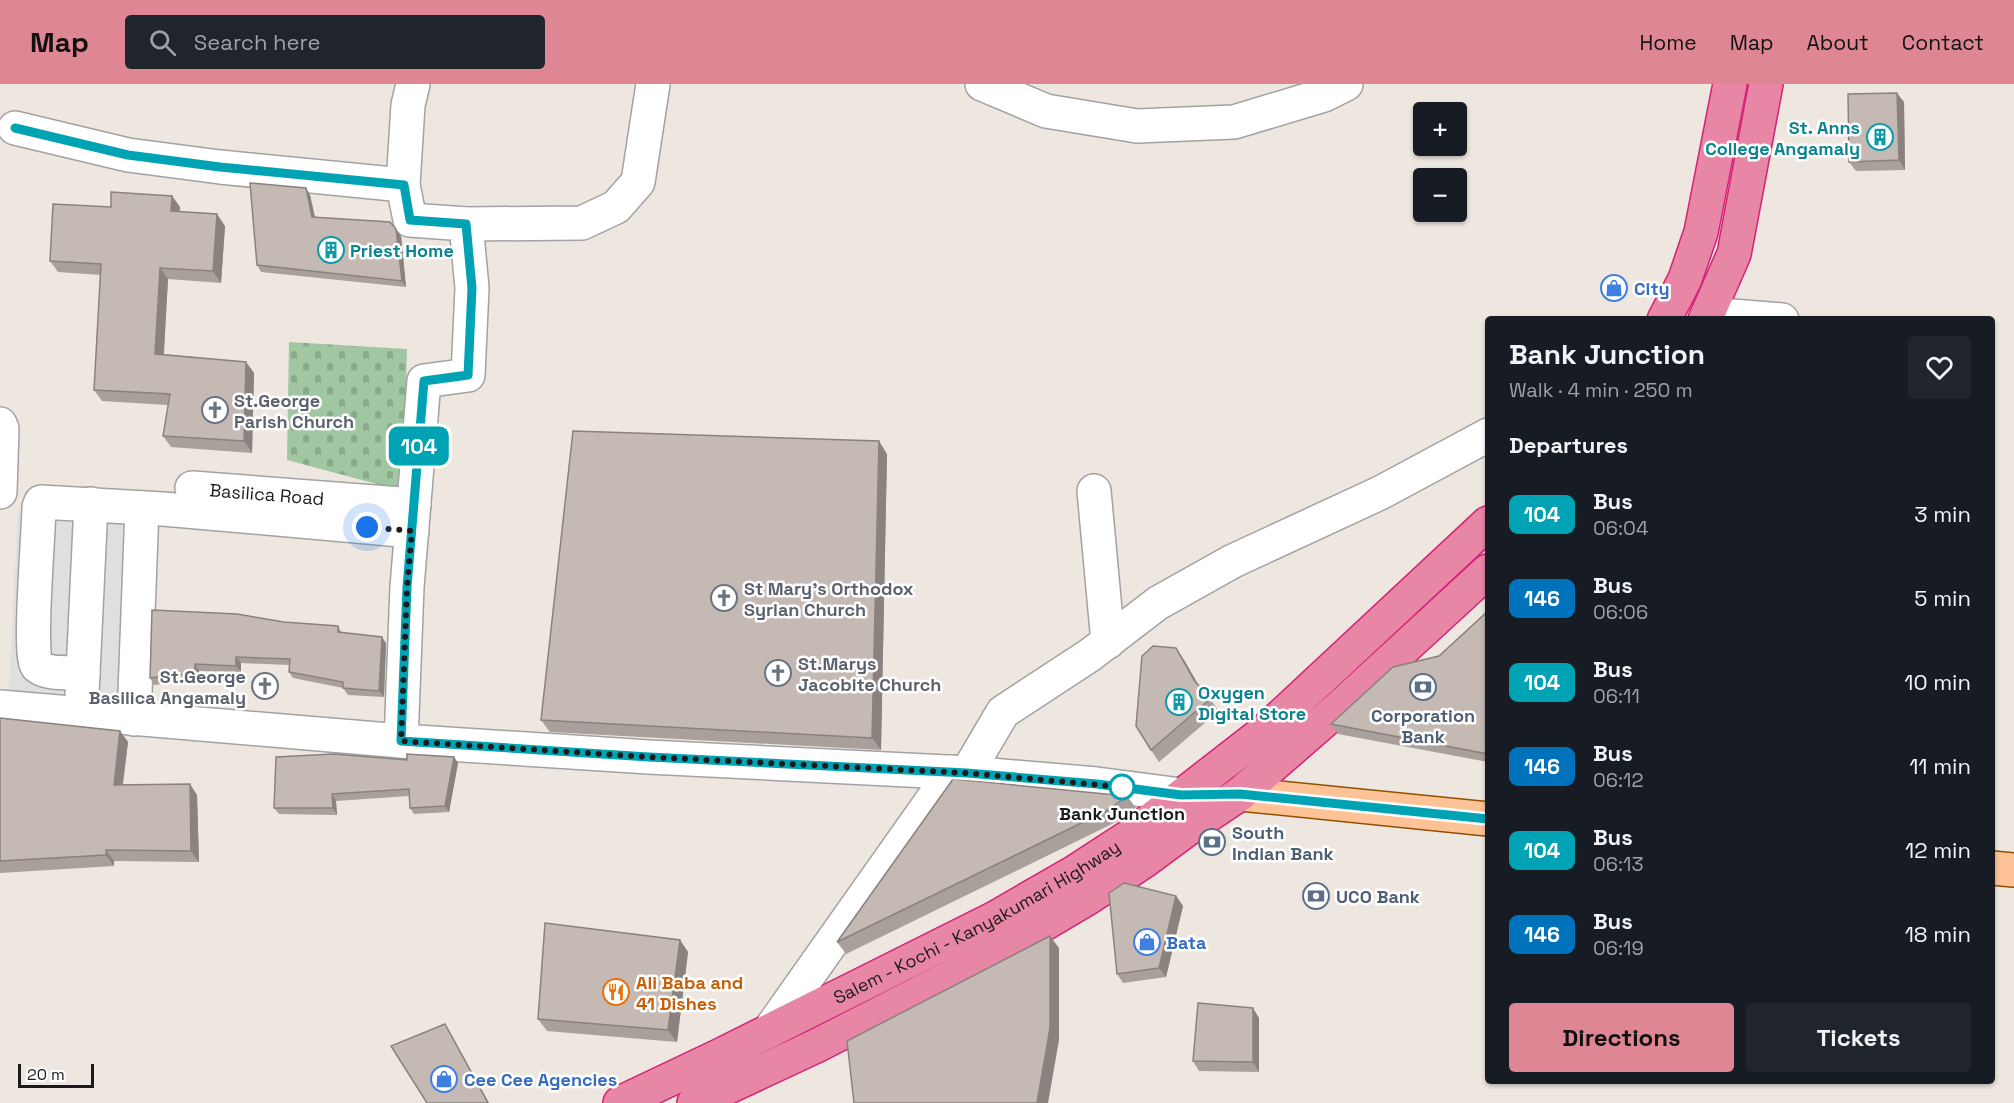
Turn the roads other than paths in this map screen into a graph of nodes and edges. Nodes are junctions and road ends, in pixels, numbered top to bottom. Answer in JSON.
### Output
{"nodes":[{"id":1,"x":412,"y":84,"type":"edge"},
{"id":2,"x":653,"y":84,"type":"edge"},
{"id":3,"x":982,"y":84,"type":"edge"},
{"id":4,"x":1346,"y":84,"type":"edge"},
{"id":5,"x":1730,"y":84,"type":"edge"},
{"id":6,"x":1766,"y":84,"type":"edge"},
{"id":7,"x":15,"y":128,"type":"dead end"},
{"id":8,"x":404,"y":185,"type":"junction"},
{"id":9,"x":466,"y":224,"type":"junction"},
{"id":10,"x":1666,"y":316,"type":"edge"},
{"id":11,"x":1707,"y":316,"type":"edge"},
{"id":12,"x":0,"y":424,"type":"edge"},
{"id":13,"x":1485,"y":437,"type":"edge"},
{"id":14,"x":192,"y":488,"type":"dead end"},
{"id":15,"x":1094,"y":491,"type":"dead end"},
{"id":16,"x":0,"y":492,"type":"edge"},
{"id":17,"x":90,"y":504,"type":"junction"},
{"id":18,"x":152,"y":508,"type":"junction"},
{"id":19,"x":413,"y":518,"type":"junction"},
{"id":20,"x":1485,"y":526,"type":"edge"},
{"id":21,"x":1485,"y":574,"type":"edge"},
{"id":22,"x":1108,"y":642,"type":"junction"},
{"id":23,"x":82,"y":673,"type":"junction"},
{"id":24,"x":0,"y":707,"type":"edge"},
{"id":25,"x":81,"y":714,"type":"junction"},
{"id":26,"x":134,"y":719,"type":"junction"},
{"id":27,"x":401,"y":741,"type":"junction"},
{"id":28,"x":959,"y":772,"type":"junction"},
{"id":29,"x":1240,"y":794,"type":"junction"},
{"id":30,"x":1181,"y":795,"type":"junction"},
{"id":31,"x":1485,"y":819,"type":"edge"},
{"id":32,"x":1995,"y":868,"type":"edge"},
{"id":33,"x":2014,"y":870,"type":"edge"},
{"id":34,"x":769,"y":1031,"type":"junction"},
{"id":35,"x":704,"y":1101,"type":"edge"},
{"id":36,"x":620,"y":1103,"type":"edge"}],
"edges":[{"from":1,"to":8,"type":"street"},
{"from":2,"to":9,"type":"street"},
{"from":3,"to":4,"type":"street"},
{"from":5,"to":10,"type":"highway"},
{"from":6,"to":11,"type":"highway"},
{"from":7,"to":8,"type":"street"},
{"from":8,"to":9,"type":"street"},
{"from":9,"to":19,"type":"street"},
{"from":12,"to":16,"type":"street"},
{"from":13,"to":22,"type":"street"},
{"from":14,"to":19,"type":"street","name":"Basilica Road"},
{"from":15,"to":22,"type":"street"},
{"from":17,"to":18,"type":"street"},
{"from":17,"to":23,"type":"street"},
{"from":17,"to":23,"type":"street"},
{"from":18,"to":19,"type":"street"},
{"from":18,"to":26,"type":"street"},
{"from":19,"to":27,"type":"street"},
{"from":20,"to":30,"type":"highway","name":"Salem - Kochi - Kanyakumari Highway"},
{"from":21,"to":29,"type":"highway","name":"Salem - Kochi - Kanyakumari Highway"},
{"from":22,"to":28,"type":"street"},
{"from":23,"to":25,"type":"street"},
{"from":24,"to":25,"type":"street"},
{"from":25,"to":26,"type":"street"},
{"from":26,"to":27,"type":"street"},
{"from":27,"to":28,"type":"street"},
{"from":28,"to":30,"type":"street"},
{"from":28,"to":34,"type":"street"},
{"from":29,"to":30,"type":"street"},
{"from":29,"to":31,"type":"main road"},
{"from":29,"to":35,"type":"highway","name":"Salem - Kochi - Kanyakumari Highway"},
{"from":30,"to":34,"type":"highway","name":"Salem - Kochi - Kanyakumari Highway"},
{"from":32,"to":33,"type":"main road"},
{"from":34,"to":36,"type":"highway","name":"Salem - Kochi - Kanyakumari Highway"}]}
